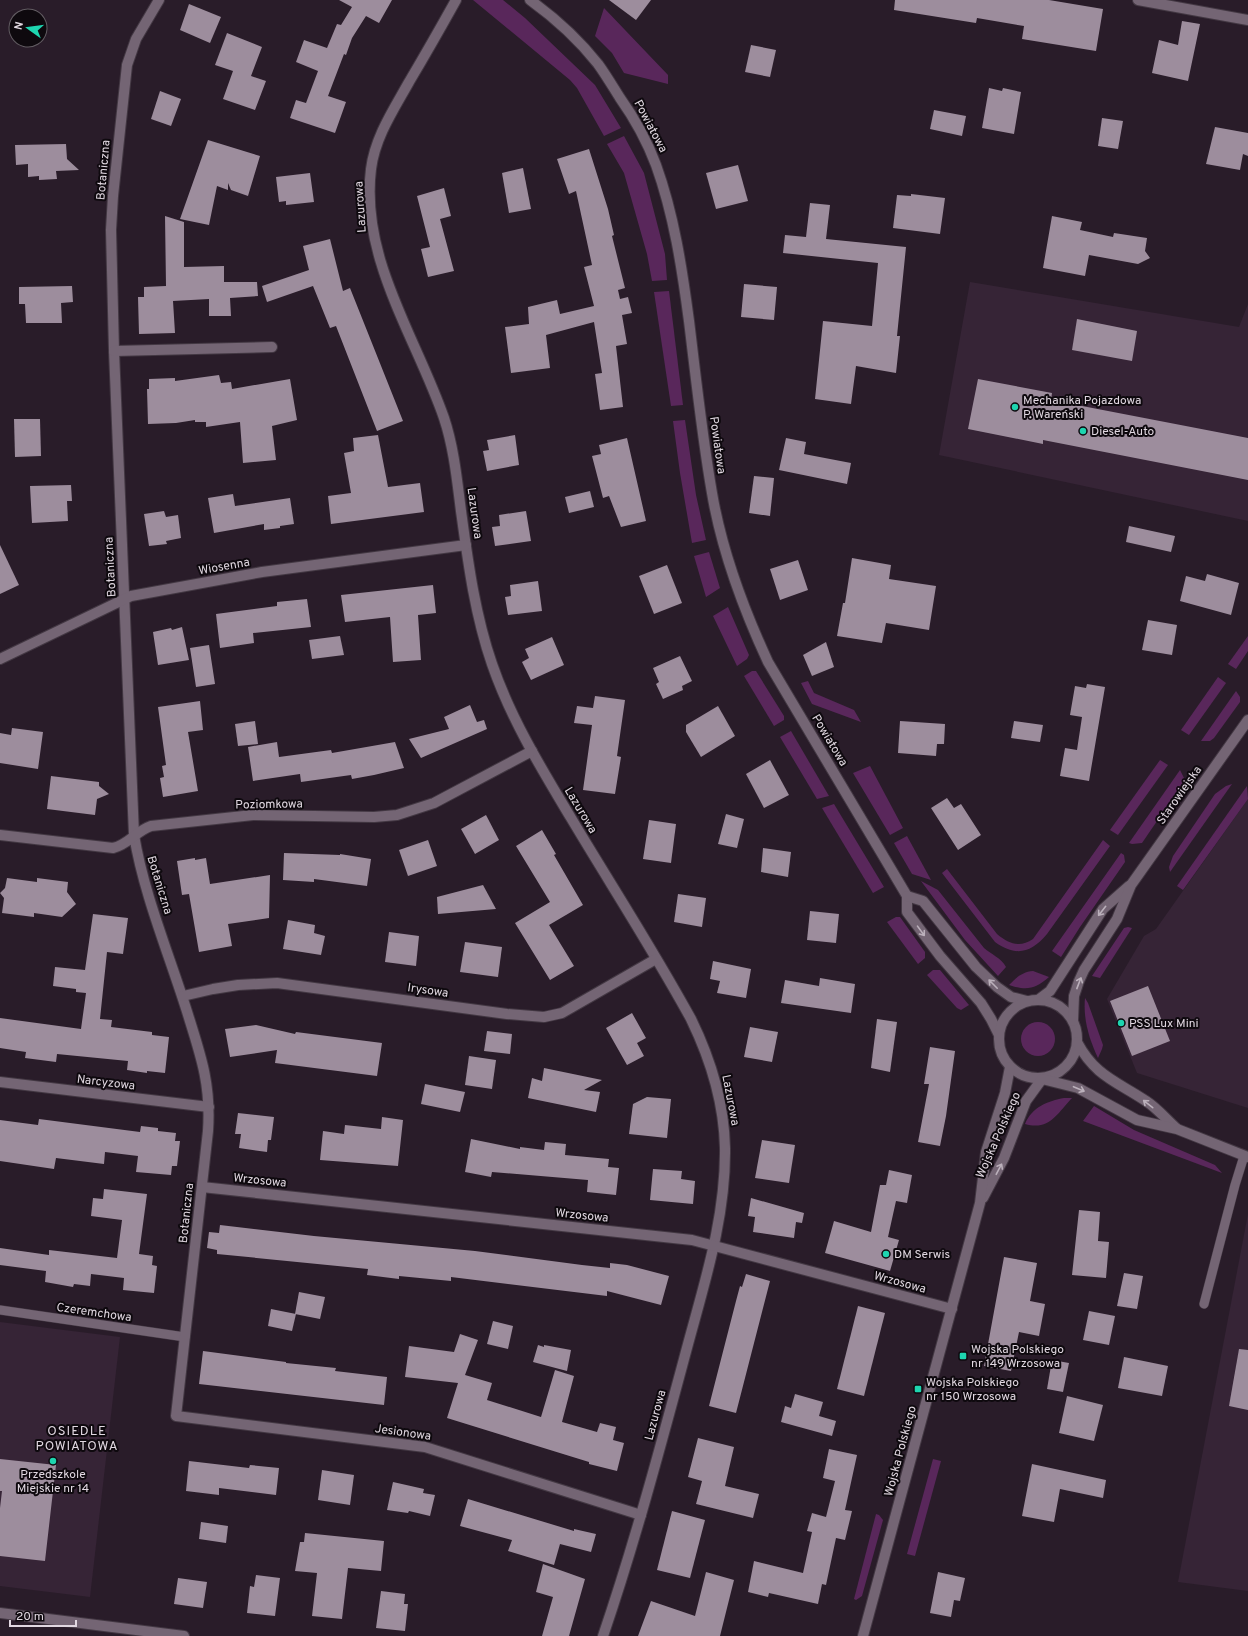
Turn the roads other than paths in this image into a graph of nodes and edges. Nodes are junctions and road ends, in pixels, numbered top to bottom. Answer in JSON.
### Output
{"nodes":[{"id":1,"x":159,"y":0,"type":"edge"},
{"id":2,"x":456,"y":0,"type":"edge"},
{"id":3,"x":530,"y":0,"type":"edge"},
{"id":4,"x":1138,"y":0,"type":"edge"},
{"id":5,"x":1248,"y":20,"type":"edge"},
{"id":6,"x":272,"y":347,"type":"dead end"},
{"id":7,"x":114,"y":351,"type":"junction"},
{"id":8,"x":466,"y":545,"type":"junction"},
{"id":9,"x":124,"y":598,"type":"junction"},
{"id":10,"x":0,"y":659,"type":"edge"},
{"id":11,"x":1248,"y":720,"type":"edge"},
{"id":12,"x":532,"y":751,"type":"junction"},
{"id":13,"x":0,"y":835,"type":"edge"},
{"id":14,"x":134,"y":835,"type":"junction"},
{"id":15,"x":1131,"y":885,"type":"junction"},
{"id":16,"x":907,"y":896,"type":"junction"},
{"id":17,"x":656,"y":959,"type":"junction"},
{"id":18,"x":182,"y":996,"type":"junction"},
{"id":19,"x":1038,"y":1000,"type":"junction"},
{"id":20,"x":1027,"y":1002,"type":"junction"},
{"id":21,"x":1073,"y":1021,"type":"junction"},
{"id":22,"x":999,"y":1035,"type":"junction"},
{"id":23,"x":1077,"y":1042,"type":"junction"},
{"id":24,"x":1010,"y":1067,"type":"junction"},
{"id":25,"x":1042,"y":1079,"type":"junction"},
{"id":26,"x":0,"y":1082,"type":"edge"},
{"id":27,"x":209,"y":1107,"type":"junction"},
{"id":28,"x":1177,"y":1129,"type":"junction"},
{"id":29,"x":1246,"y":1157,"type":"edge"},
{"id":30,"x":202,"y":1187,"type":"junction"},
{"id":31,"x":980,"y":1203,"type":"junction"},
{"id":32,"x":714,"y":1246,"type":"junction"},
{"id":33,"x":1204,"y":1304,"type":"dead end"},
{"id":34,"x":952,"y":1309,"type":"junction"},
{"id":35,"x":0,"y":1310,"type":"edge"},
{"id":36,"x":185,"y":1337,"type":"junction"},
{"id":37,"x":176,"y":1416,"type":"joint"},
{"id":38,"x":641,"y":1515,"type":"junction"},
{"id":39,"x":0,"y":1613,"type":"edge"},
{"id":40,"x":184,"y":1636,"type":"edge"},
{"id":41,"x":603,"y":1636,"type":"edge"},
{"id":42,"x":863,"y":1636,"type":"edge"}],
"edges":[{"from":1,"to":7,"type":"street","name":"Botaniczna"},
{"from":2,"to":8,"type":"street","name":"Lazurowa"},
{"from":3,"to":16,"type":"street","name":"Powiatowa"},
{"from":4,"to":5,"type":"street"},
{"from":6,"to":7,"type":"street"},
{"from":7,"to":9,"type":"street","name":"Botaniczna"},
{"from":8,"to":9,"type":"street","name":"Wiosenna"},
{"from":8,"to":12,"type":"street","name":"Lazurowa"},
{"from":9,"to":10,"type":"street","name":"Wiosenna"},
{"from":9,"to":14,"type":"street","name":"Botaniczna"},
{"from":11,"to":15,"type":"street","name":"Starowiejska"},
{"from":12,"to":14,"type":"street","name":"Poziomkowa"},
{"from":12,"to":17,"type":"street","name":"Lazurowa"},
{"from":13,"to":14,"type":"street","name":"Poziomkowa"},
{"from":14,"to":18,"type":"street","name":"Botaniczna"},
{"from":15,"to":19,"type":"street","name":"Starowiejska","one_way":true},
{"from":21,"to":15,"type":"street","name":"Starowiejska","one_way":true},
{"from":20,"to":16,"type":"street","one_way":true},
{"from":16,"to":22,"type":"street","name":"Powiatowa","one_way":true},
{"from":17,"to":18,"type":"street","name":"Irysowa"},
{"from":17,"to":32,"type":"street","name":"Lazurowa"},
{"from":18,"to":27,"type":"street","name":"Botaniczna"},
{"from":19,"to":20,"type":"street"},
{"from":19,"to":21,"type":"street"},
{"from":20,"to":22,"type":"street"},
{"from":21,"to":23,"type":"street"},
{"from":22,"to":24,"type":"street"},
{"from":23,"to":25,"type":"street"},
{"from":28,"to":23,"type":"street","one_way":true},
{"from":24,"to":25,"type":"street"},
{"from":24,"to":31,"type":"street","name":"Wojska Polskiego"},
{"from":25,"to":28,"type":"street","one_way":true},
{"from":31,"to":25,"type":"street","name":"Wojska Polskiego","one_way":true},
{"from":26,"to":27,"type":"street","name":"Narcyzowa"},
{"from":27,"to":30,"type":"street","name":"Botaniczna"},
{"from":28,"to":29,"type":"street"},
{"from":29,"to":33,"type":"lane"},
{"from":30,"to":32,"type":"street","name":"Wrzosowa"},
{"from":30,"to":36,"type":"street","name":"Botaniczna"},
{"from":31,"to":34,"type":"street","name":"Wojska Polskiego"},
{"from":32,"to":34,"type":"street","name":"Wrzosowa"},
{"from":32,"to":38,"type":"street","name":"Lazurowa"},
{"from":34,"to":42,"type":"street","name":"Wojska Polskiego"},
{"from":35,"to":36,"type":"lane","name":"Czeremchowa"},
{"from":36,"to":37,"type":"street","name":"Botaniczna"},
{"from":37,"to":38,"type":"street","name":"Jesionowa"},
{"from":38,"to":41,"type":"street","name":"Lazurowa"},
{"from":39,"to":40,"type":"street"}]}
